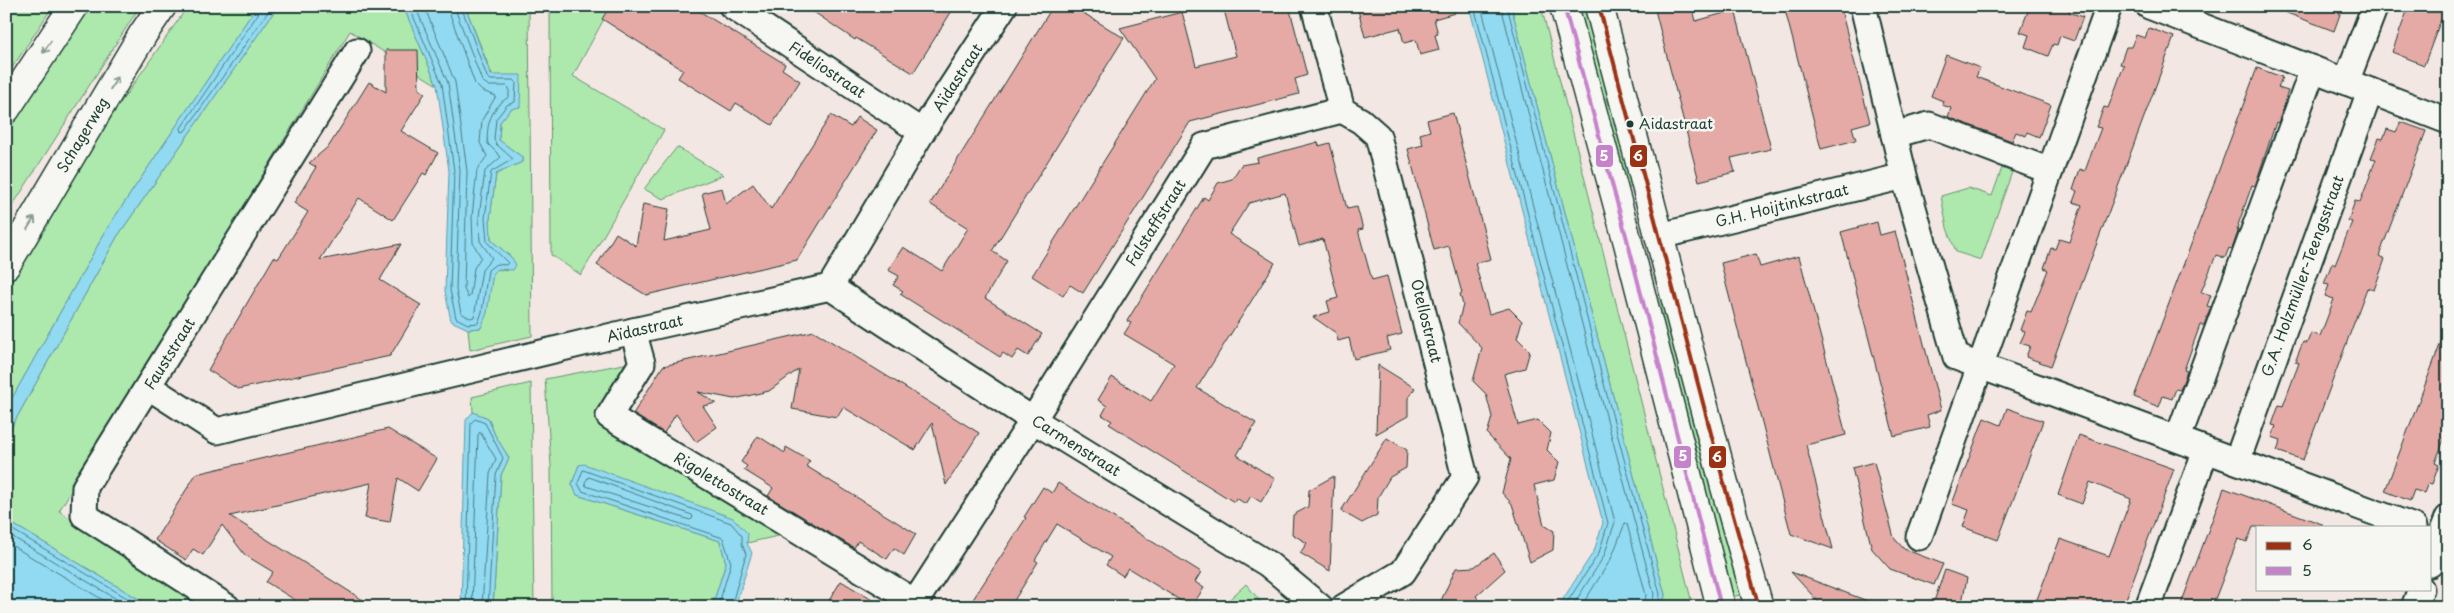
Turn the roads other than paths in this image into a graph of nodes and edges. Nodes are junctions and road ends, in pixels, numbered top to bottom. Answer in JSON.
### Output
{"nodes":[{"id":1,"x":74,"y":6,"type":"edge"},
{"id":2,"x":162,"y":6,"type":"edge"},
{"id":3,"x":732,"y":6,"type":"edge"},
{"id":4,"x":1004,"y":6,"type":"edge"},
{"id":5,"x":1314,"y":6,"type":"edge"},
{"id":6,"x":1564,"y":6,"type":"edge"},
{"id":7,"x":1599,"y":6,"type":"edge"},
{"id":8,"x":1863,"y":6,"type":"edge"},
{"id":9,"x":2109,"y":6,"type":"edge"},
{"id":10,"x":2149,"y":6,"type":"edge"},
{"id":11,"x":2375,"y":6,"type":"edge"},
{"id":12,"x":357,"y":50,"type":"dead end"},
{"id":13,"x":2314,"y":69,"type":"junction"},
{"id":14,"x":2346,"y":82,"type":"junction"},
{"id":15,"x":2370,"y":91,"type":"junction"},
{"id":16,"x":6,"y":109,"type":"edge"},
{"id":17,"x":1342,"y":110,"type":"junction"},
{"id":18,"x":2448,"y":120,"type":"edge"},
{"id":19,"x":922,"y":132,"type":"junction"},
{"id":20,"x":1894,"y":135,"type":"junction"},
{"id":21,"x":2050,"y":172,"type":"junction"},
{"id":22,"x":1904,"y":176,"type":"junction"},
{"id":23,"x":1660,"y":236,"type":"junction"},
{"id":24,"x":1628,"y":243,"type":"junction"},
{"id":25,"x":6,"y":265,"type":"edge"},
{"id":26,"x":830,"y":287,"type":"junction"},
{"id":27,"x":633,"y":331,"type":"junction"},
{"id":28,"x":1981,"y":366,"type":"junction"},
{"id":29,"x":149,"y":387,"type":"junction"},
{"id":30,"x":1033,"y":420,"type":"junction"},
{"id":31,"x":2178,"y":438,"type":"junction"},
{"id":32,"x":2206,"y":450,"type":"junction"},
{"id":33,"x":2237,"y":461,"type":"junction"},
{"id":34,"x":2411,"y":526,"type":"edge"},
{"id":35,"x":2440,"y":529,"type":"edge"},
{"id":36,"x":1919,"y":537,"type":"dead end"},
{"id":37,"x":2432,"y":557,"type":"edge"},
{"id":38,"x":2421,"y":590,"type":"edge"},
{"id":39,"x":913,"y":604,"type":"edge"},
{"id":40,"x":227,"y":607,"type":"edge"},
{"id":41,"x":1320,"y":607,"type":"edge"},
{"id":42,"x":1344,"y":607,"type":"edge"},
{"id":43,"x":1721,"y":607,"type":"edge"},
{"id":44,"x":1759,"y":607,"type":"edge"},
{"id":45,"x":2148,"y":607,"type":"edge"},
{"id":46,"x":2414,"y":607,"type":"edge"}],
"edges":[{"from":1,"to":16,"type":"street","one_way":true},
{"from":25,"to":2,"type":"street","name":"Schagerweg","one_way":true},
{"from":3,"to":19,"type":"street","name":"Fideliostraat"},
{"from":4,"to":19,"type":"street","name":"Aïdastraat"},
{"from":5,"to":17,"type":"street"},
{"from":6,"to":24,"type":"street"},
{"from":7,"to":23,"type":"street"},
{"from":8,"to":20,"type":"street"},
{"from":9,"to":21,"type":"street"},
{"from":10,"to":13,"type":"street"},
{"from":11,"to":14,"type":"street"},
{"from":12,"to":29,"type":"street","name":"Fauststraat"},
{"from":13,"to":14,"type":"street"},
{"from":13,"to":31,"type":"street"},
{"from":14,"to":15,"type":"street"},
{"from":15,"to":18,"type":"street"},
{"from":15,"to":33,"type":"street","name":"G.A. Holzmüller-Teengsstraat"},
{"from":17,"to":30,"type":"street","name":"Falstaffstraat"},
{"from":17,"to":42,"type":"street","name":"Otellostraat"},
{"from":19,"to":26,"type":"street","name":"Aïdastraat"},
{"from":20,"to":21,"type":"street"},
{"from":20,"to":22,"type":"street"},
{"from":21,"to":28,"type":"street"},
{"from":22,"to":23,"type":"street","name":"G.H. Hoijtinkstraat"},
{"from":22,"to":28,"type":"street"},
{"from":23,"to":24,"type":"street"},
{"from":23,"to":44,"type":"street"},
{"from":24,"to":43,"type":"street"},
{"from":26,"to":27,"type":"street","name":"Aïdastraat"},
{"from":26,"to":30,"type":"street","name":"Carmenstraat"},
{"from":27,"to":29,"type":"street","name":"Aïdastraat"},
{"from":27,"to":39,"type":"street","name":"Rigolettostraat"},
{"from":28,"to":31,"type":"street"},
{"from":28,"to":36,"type":"street"},
{"from":29,"to":40,"type":"street","name":"Fauststraat"},
{"from":30,"to":39,"type":"street","name":"Rigolettostraat"},
{"from":30,"to":41,"type":"street","name":"Carmenstraat"},
{"from":31,"to":32,"type":"street"},
{"from":32,"to":33,"type":"street"},
{"from":32,"to":45,"type":"street"},
{"from":33,"to":34,"type":"street"},
{"from":35,"to":37,"type":"street"},
{"from":38,"to":46,"type":"street"}]}
